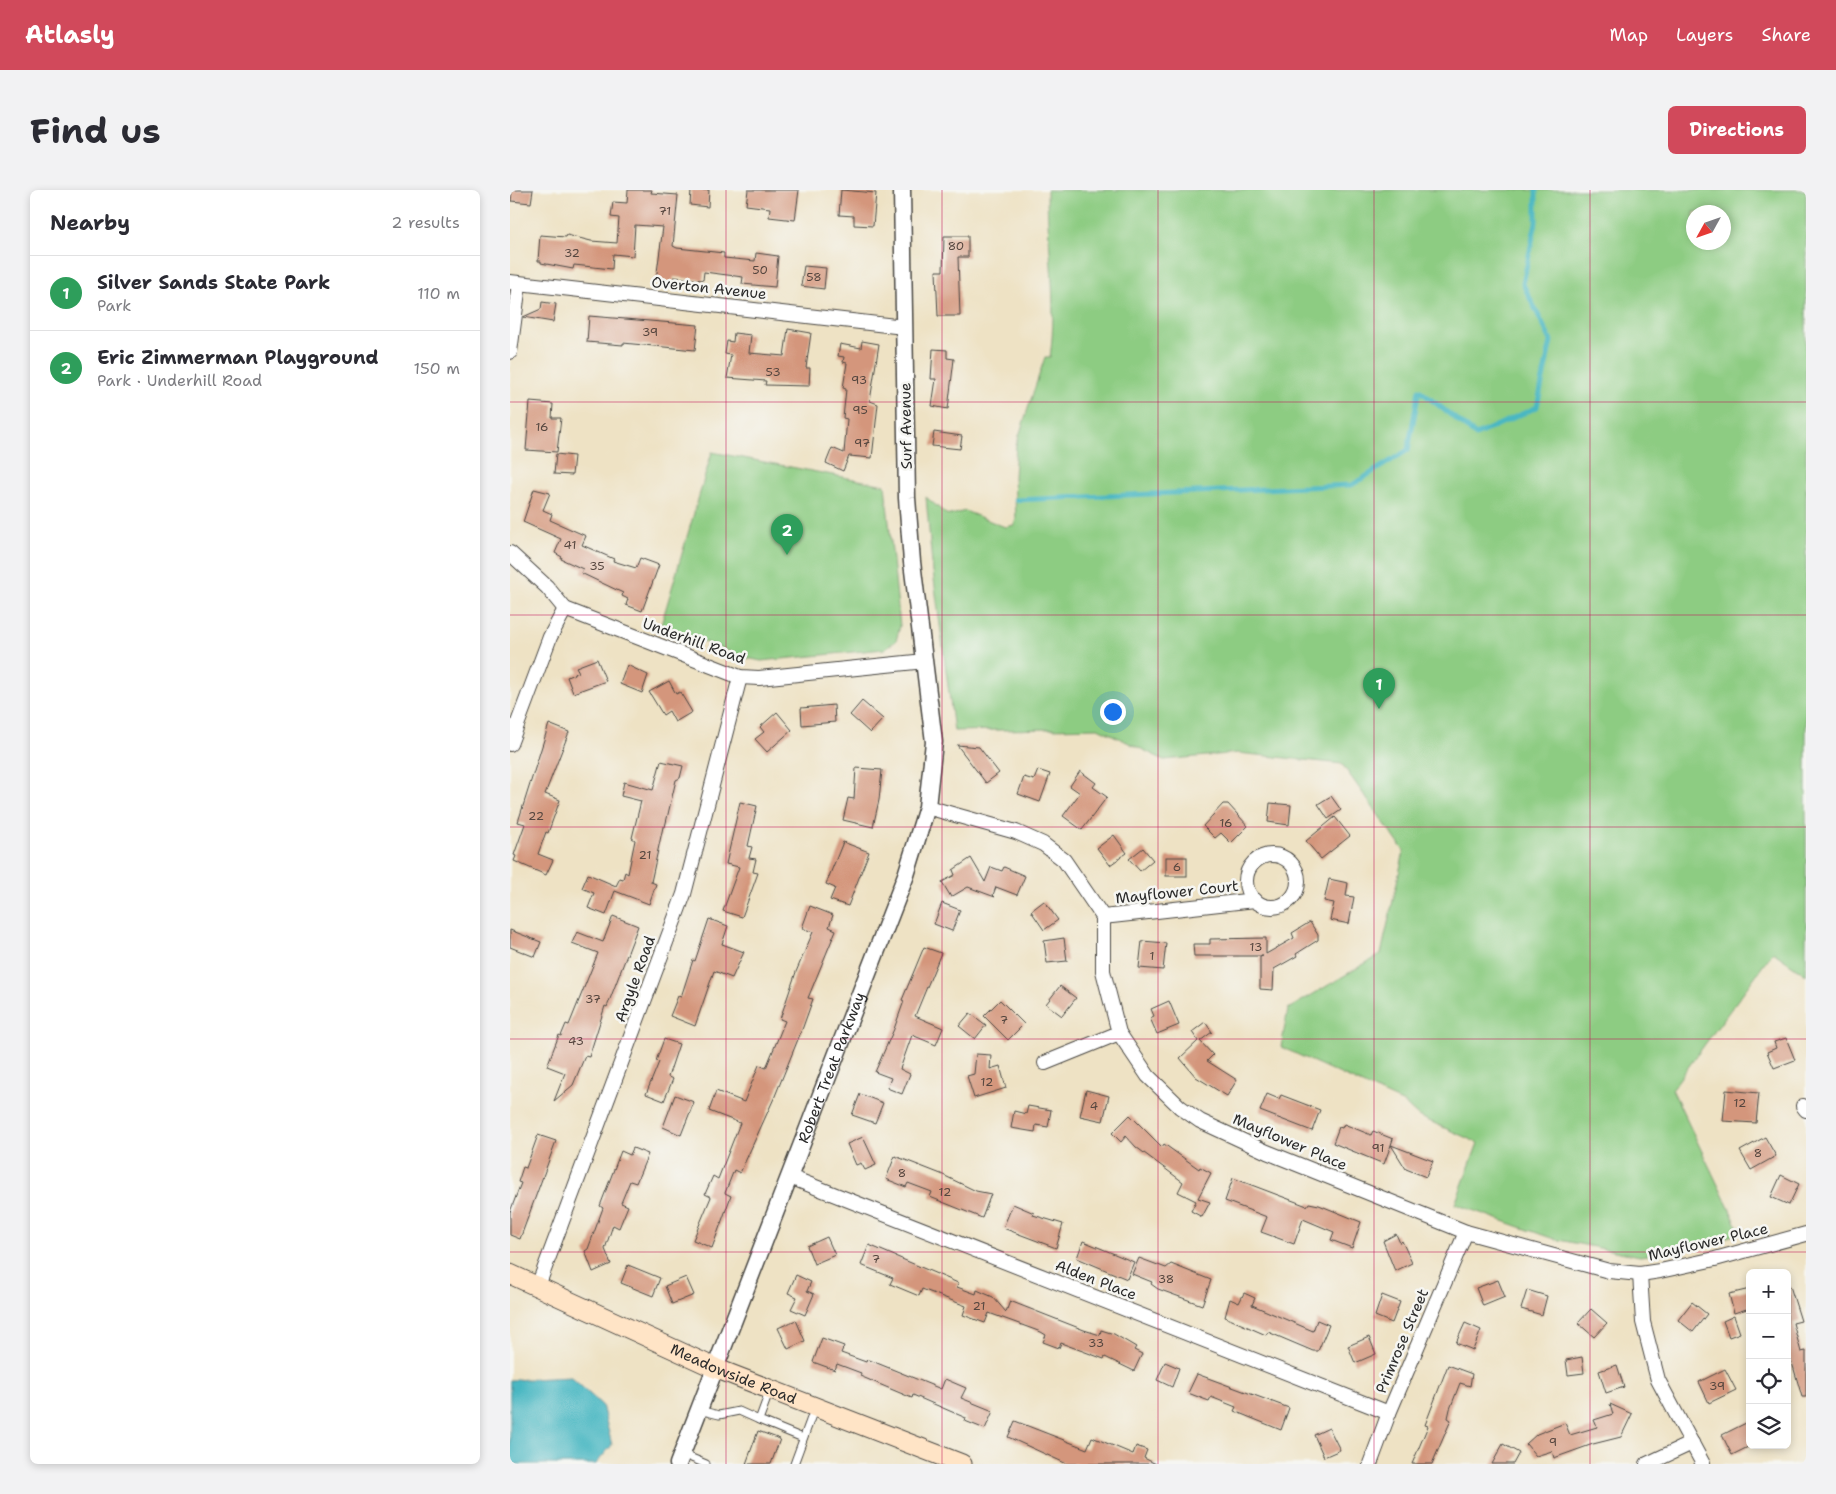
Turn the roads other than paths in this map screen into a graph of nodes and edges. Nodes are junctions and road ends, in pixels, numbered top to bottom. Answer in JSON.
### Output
{"nodes":[{"id":1,"x":902,"y":190,"type":"edge"},
{"id":2,"x":515,"y":283,"type":"edge"},
{"id":3,"x":904,"y":327,"type":"junction"},
{"id":4,"x":510,"y":352,"type":"edge"},
{"id":5,"x":510,"y":553,"type":"edge"},
{"id":6,"x":565,"y":609,"type":"junction"},
{"id":7,"x":925,"y":661,"type":"junction"},
{"id":8,"x":740,"y":677,"type":"junction"},
{"id":9,"x":510,"y":744,"type":"edge"},
{"id":10,"x":927,"y":807,"type":"junction"},
{"id":11,"x":1255,"y":900,"type":"dead end"},
{"id":12,"x":1103,"y":917,"type":"junction"},
{"id":13,"x":1119,"y":1034,"type":"junction"},
{"id":14,"x":1045,"y":1063,"type":"dead end"},
{"id":15,"x":790,"y":1177,"type":"junction"},
{"id":16,"x":1466,"y":1232,"type":"junction"},
{"id":17,"x":1806,"y":1234,"type":"edge"},
{"id":18,"x":510,"y":1274,"type":"edge"},
{"id":19,"x":1640,"y":1274,"type":"junction"},
{"id":20,"x":538,"y":1286,"type":"junction"},
{"id":21,"x":716,"y":1368,"type":"junction"},
{"id":22,"x":770,"y":1389,"type":"junction"},
{"id":23,"x":816,"y":1407,"type":"junction"},
{"id":24,"x":699,"y":1410,"type":"junction"},
{"id":25,"x":1389,"y":1413,"type":"junction"},
{"id":26,"x":759,"y":1420,"type":"junction"},
{"id":27,"x":803,"y":1438,"type":"junction"},
{"id":28,"x":1692,"y":1443,"type":"junction"},
{"id":29,"x":680,"y":1459,"type":"edge"},
{"id":30,"x":706,"y":1464,"type":"edge"},
{"id":31,"x":794,"y":1464,"type":"edge"},
{"id":32,"x":962,"y":1464,"type":"edge"},
{"id":33,"x":1370,"y":1464,"type":"edge"},
{"id":34,"x":1647,"y":1464,"type":"edge"},
{"id":35,"x":1703,"y":1464,"type":"edge"}],
"edges":[{"from":1,"to":3,"type":"street","name":"Surf Avenue"},
{"from":2,"to":3,"type":"street","name":"Overton Avenue"},
{"from":2,"to":4,"type":"street"},
{"from":3,"to":7,"type":"street","name":"Surf Avenue"},
{"from":5,"to":6,"type":"street","name":"Underhill Road"},
{"from":6,"to":8,"type":"street","name":"Underhill Road"},
{"from":6,"to":9,"type":"street"},
{"from":7,"to":8,"type":"street","name":"Underhill Road"},
{"from":7,"to":10,"type":"street","name":"Robert Treat Parkway"},
{"from":8,"to":20,"type":"street","name":"Argyle Road"},
{"from":10,"to":12,"type":"street"},
{"from":10,"to":15,"type":"street","name":"Robert Treat Parkway"},
{"from":11,"to":12,"type":"street","name":"Mayflower Court"},
{"from":12,"to":13,"type":"street","name":"Mayflower Place"},
{"from":13,"to":14,"type":"street"},
{"from":13,"to":16,"type":"street","name":"Mayflower Place"},
{"from":15,"to":21,"type":"street","name":"Robert Treat Parkway"},
{"from":15,"to":25,"type":"street","name":"Alden Place"},
{"from":16,"to":19,"type":"street","name":"Mayflower Place"},
{"from":16,"to":25,"type":"street","name":"Primrose Street"},
{"from":17,"to":19,"type":"street","name":"Mayflower Place"},
{"from":18,"to":20,"type":"main road","name":"Meadowside Road"},
{"from":19,"to":28,"type":"street"},
{"from":20,"to":21,"type":"main road","name":"Meadowside Road"},
{"from":21,"to":22,"type":"main road","name":"Meadowside Road"},
{"from":21,"to":24,"type":"street","name":"Robert Treat Parkway"},
{"from":22,"to":23,"type":"main road","name":"Meadowside Road"},
{"from":22,"to":26,"type":"lane"},
{"from":23,"to":27,"type":"lane"},
{"from":23,"to":32,"type":"main road","name":"Meadowside Road"},
{"from":24,"to":26,"type":"lane"},
{"from":24,"to":29,"type":"street","name":"Robert Treat Parkway"},
{"from":25,"to":33,"type":"street","name":"Primrose Street"},
{"from":26,"to":27,"type":"lane"},
{"from":27,"to":31,"type":"lane"},
{"from":28,"to":34,"type":"street"},
{"from":28,"to":35,"type":"street"},
{"from":29,"to":30,"type":"lane"}]}
